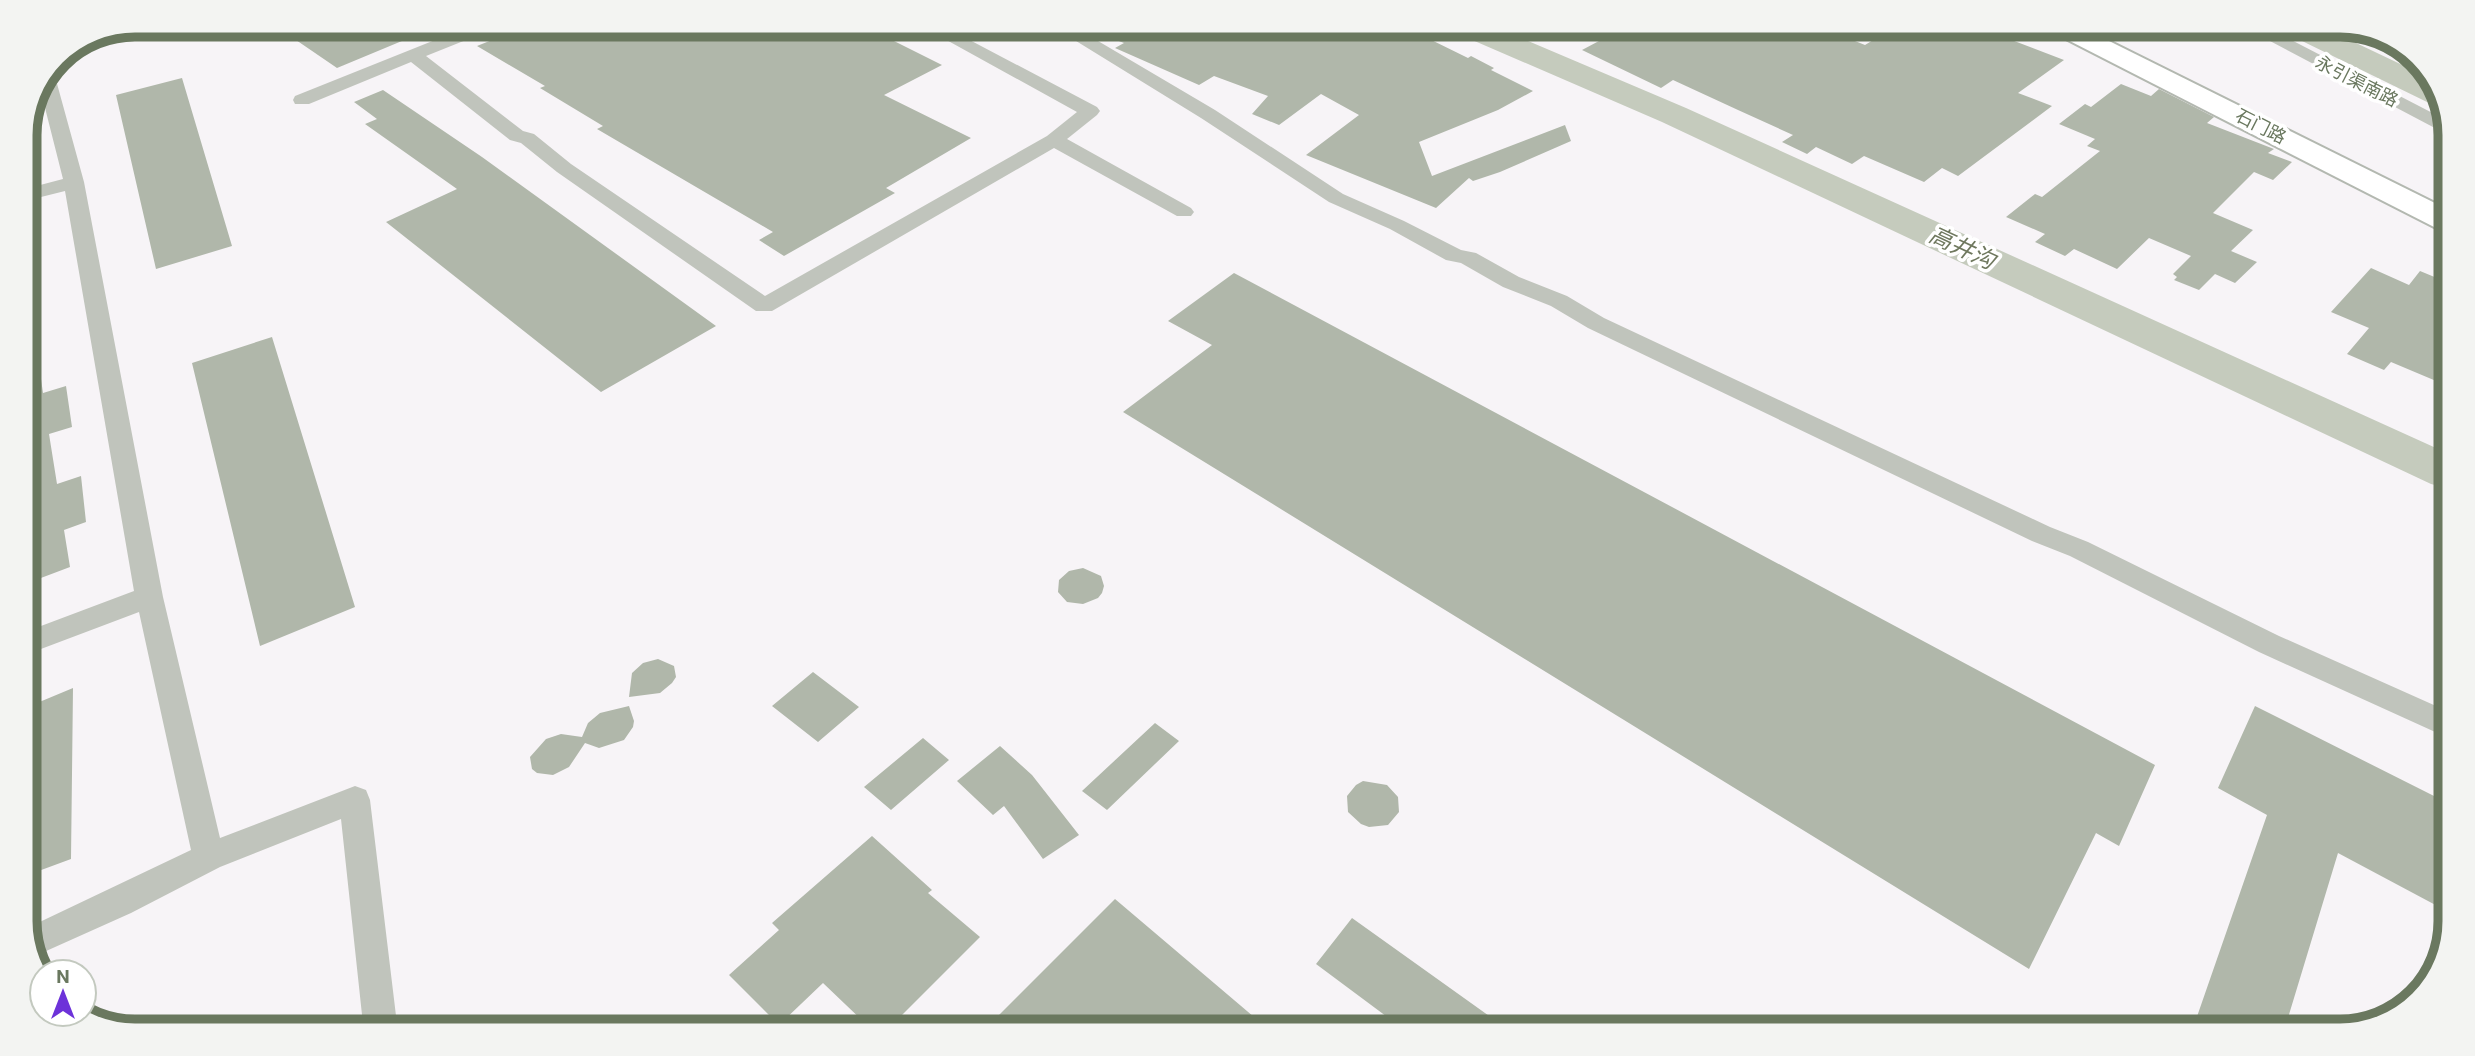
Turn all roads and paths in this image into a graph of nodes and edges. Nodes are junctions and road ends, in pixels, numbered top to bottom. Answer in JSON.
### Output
{"nodes":[{"id":1,"x":459,"y":37,"type":"edge"},
{"id":2,"x":950,"y":37,"type":"edge"},
{"id":3,"x":1079,"y":37,"type":"edge"},
{"id":4,"x":2081,"y":37,"type":"edge"},
{"id":5,"x":2098,"y":37,"type":"edge"},
{"id":6,"x":2272,"y":37,"type":"edge"},
{"id":7,"x":414,"y":56,"type":"junction"},
{"id":8,"x":49,"y":88,"type":"edge"},
{"id":9,"x":302,"y":100,"type":"dead end"},
{"id":10,"x":2437,"y":123,"type":"edge"},
{"id":11,"x":1054,"y":140,"type":"junction"},
{"id":12,"x":74,"y":181,"type":"junction"},
{"id":13,"x":37,"y":192,"type":"edge"},
{"id":14,"x":2438,"y":204,"type":"edge"},
{"id":15,"x":1185,"y":212,"type":"dead end"},
{"id":16,"x":2438,"y":216,"type":"edge"},
{"id":17,"x":149,"y":597,"type":"junction"},
{"id":18,"x":37,"y":639,"type":"edge"},
{"id":19,"x":2438,"y":721,"type":"edge"},
{"id":20,"x":209,"y":857,"type":"junction"},
{"id":21,"x":39,"y":939,"type":"edge"},
{"id":22,"x":379,"y":1019,"type":"edge"}],
"edges":[{"from":1,"to":7,"type":"lane"},
{"from":2,"to":11,"type":"lane"},
{"from":3,"to":19,"type":"lane"},
{"from":4,"to":16,"type":"highway","name":"石门路"},
{"from":5,"to":14,"type":"highway","name":"石门路"},
{"from":6,"to":10,"type":"lane","name":"永引渠南路"},
{"from":7,"to":9,"type":"lane"},
{"from":7,"to":11,"type":"lane"},
{"from":8,"to":12,"type":"lane"},
{"from":11,"to":15,"type":"lane"},
{"from":12,"to":13,"type":"lane"},
{"from":12,"to":17,"type":"lane"},
{"from":17,"to":18,"type":"lane"},
{"from":17,"to":20,"type":"lane"},
{"from":20,"to":21,"type":"lane"},
{"from":20,"to":22,"type":"lane"}]}
